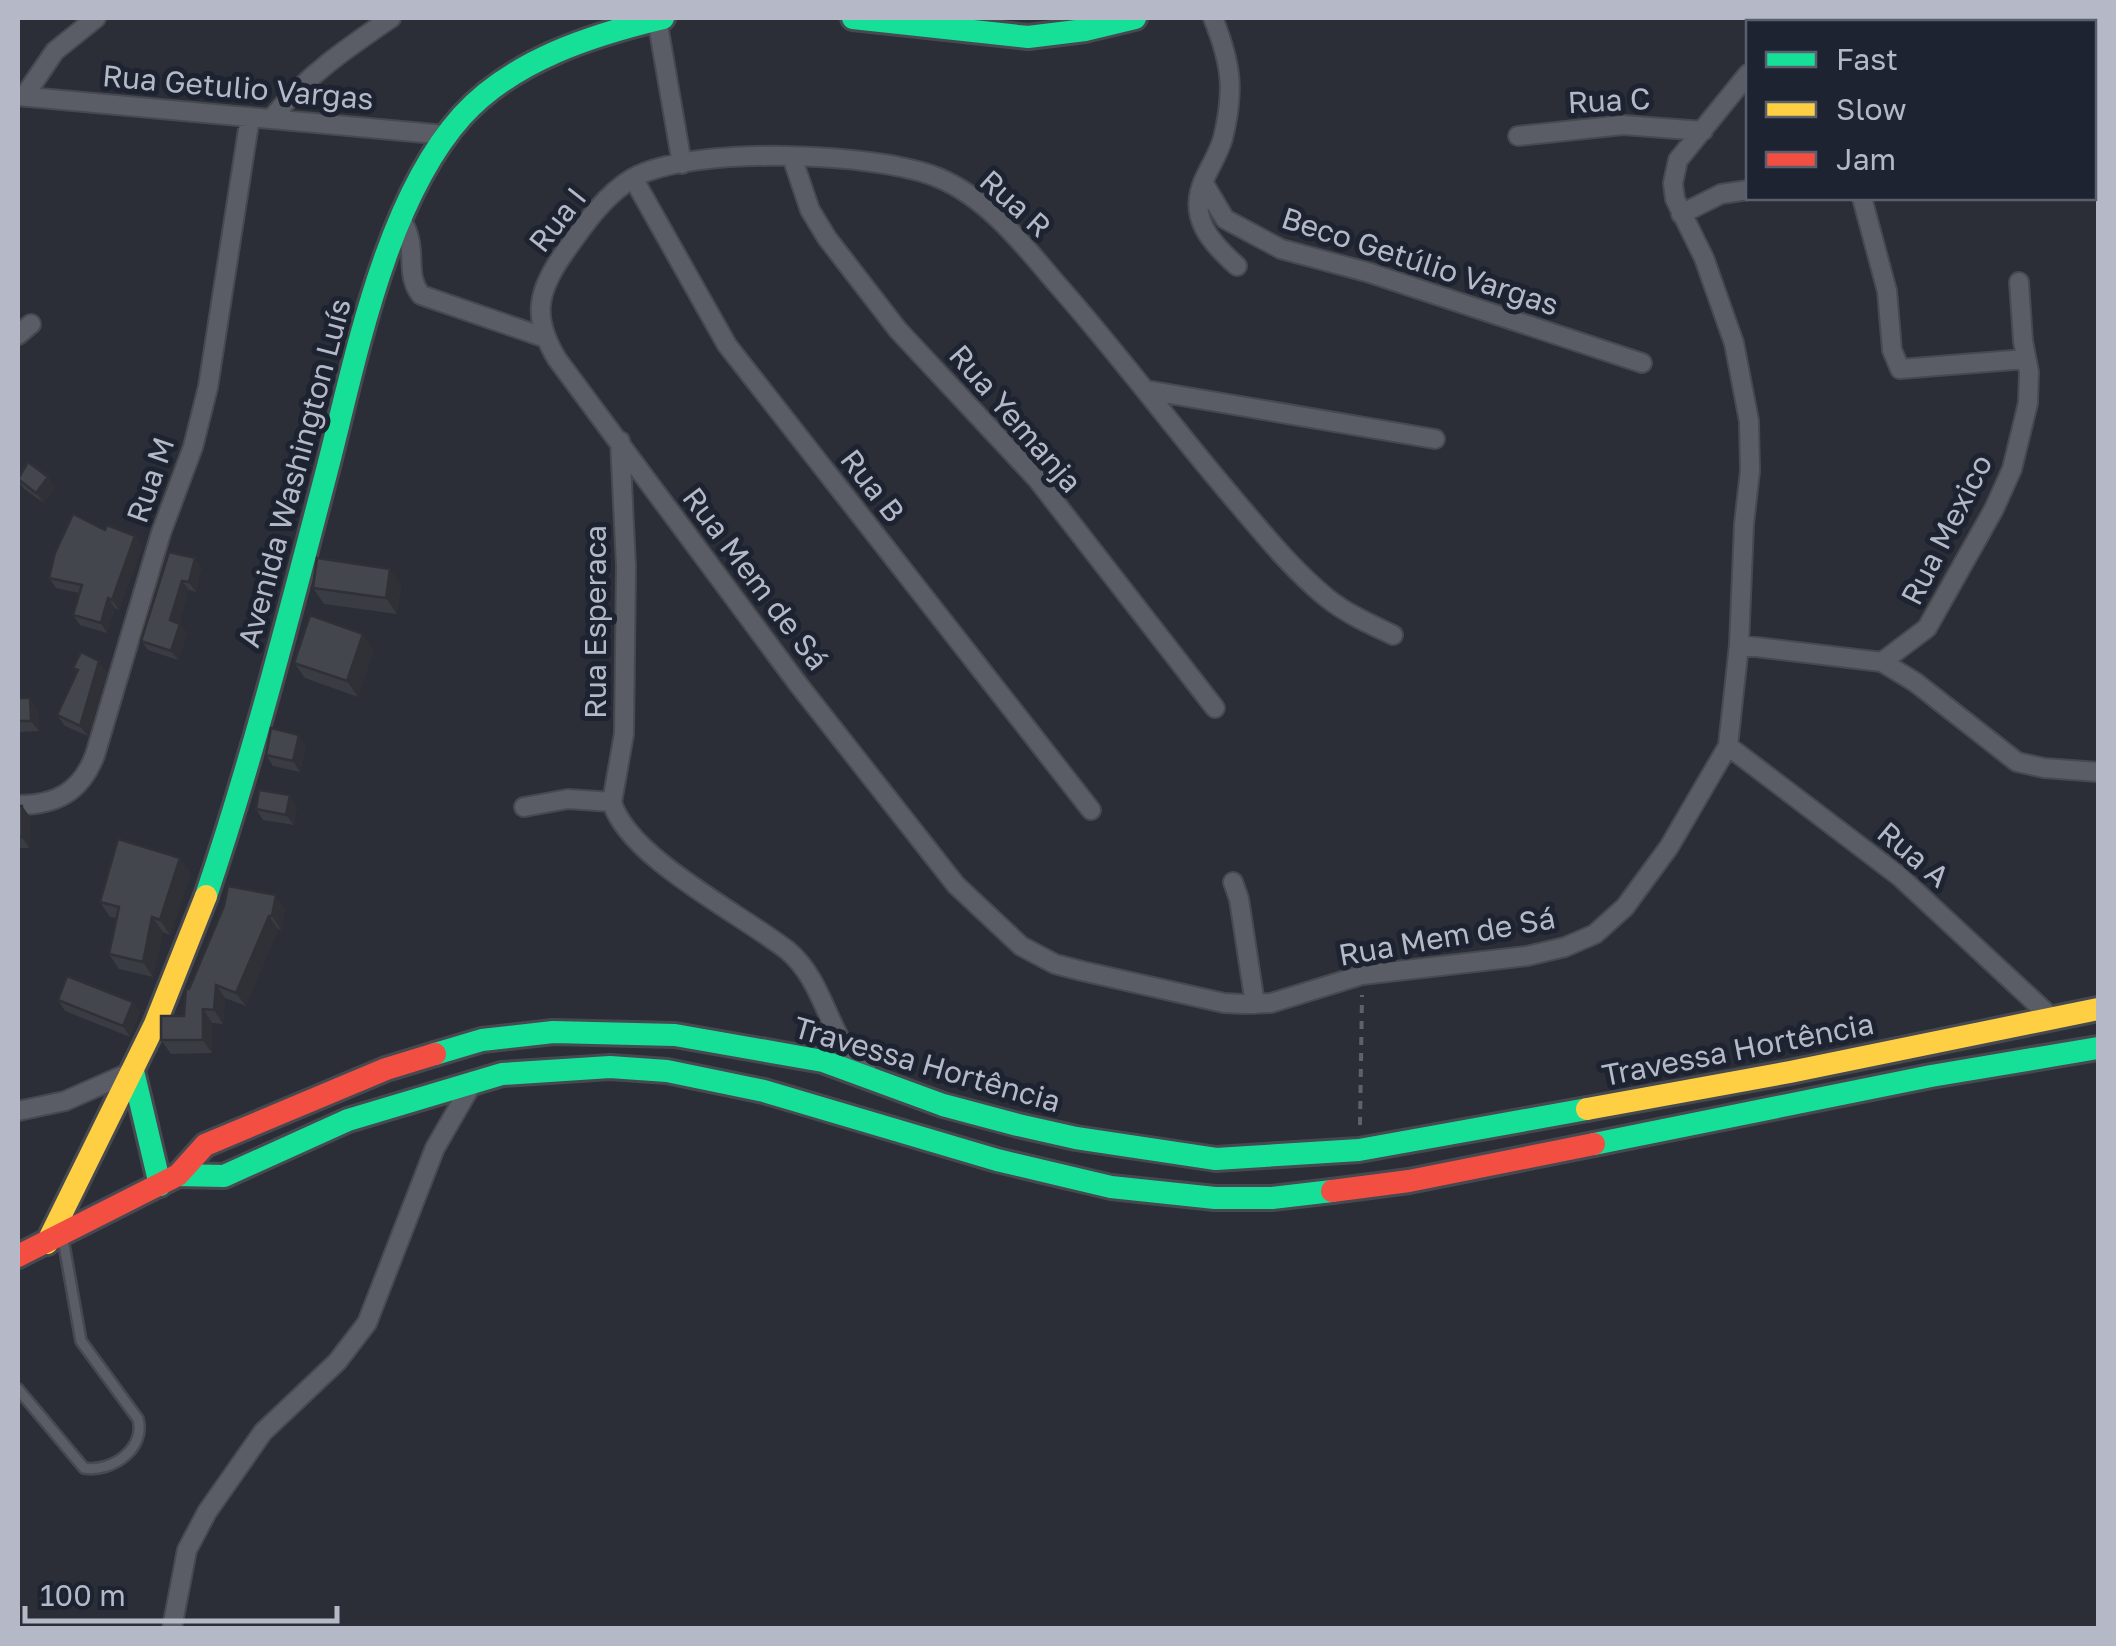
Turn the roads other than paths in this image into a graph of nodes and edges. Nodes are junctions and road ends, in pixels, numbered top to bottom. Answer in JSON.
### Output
{"nodes":[{"id":1,"x":96,"y":18,"type":"edge"},
{"id":2,"x":391,"y":18,"type":"edge"},
{"id":3,"x":660,"y":18,"type":"edge"},
{"id":4,"x":853,"y":18,"type":"edge"},
{"id":5,"x":1136,"y":18,"type":"edge"},
{"id":6,"x":1213,"y":18,"type":"edge"},
{"id":7,"x":917,"y":22,"type":"edge"},
{"id":8,"x":1746,"y":76,"type":"edge"},
{"id":9,"x":21,"y":96,"type":"edge"},
{"id":10,"x":250,"y":117,"type":"junction"},
{"id":11,"x":272,"y":118,"type":"junction"},
{"id":12,"x":1702,"y":130,"type":"junction"},
{"id":13,"x":446,"y":135,"type":"junction"},
{"id":14,"x":1518,"y":136,"type":"dead end"},
{"id":15,"x":792,"y":156,"type":"junction"},
{"id":16,"x":682,"y":164,"type":"junction"},
{"id":17,"x":633,"y":178,"type":"junction"},
{"id":18,"x":1203,"y":182,"type":"junction"},
{"id":19,"x":1746,"y":190,"type":"edge"},
{"id":20,"x":1863,"y":200,"type":"edge"},
{"id":21,"x":1682,"y":214,"type":"junction"},
{"id":22,"x":401,"y":219,"type":"junction"},
{"id":23,"x":1237,"y":266,"type":"dead end"},
{"id":24,"x":2020,"y":282,"type":"dead end"},
{"id":25,"x":543,"y":337,"type":"junction"},
{"id":26,"x":2026,"y":360,"type":"junction"},
{"id":27,"x":1642,"y":363,"type":"dead end"},
{"id":28,"x":1146,"y":390,"type":"junction"},
{"id":29,"x":1434,"y":439,"type":"dead end"},
{"id":30,"x":620,"y":441,"type":"junction"},
{"id":31,"x":1393,"y":635,"type":"dead end"},
{"id":32,"x":1739,"y":646,"type":"junction"},
{"id":33,"x":1882,"y":662,"type":"junction"},
{"id":34,"x":1215,"y":708,"type":"dead end"},
{"id":35,"x":1728,"y":746,"type":"junction"},
{"id":36,"x":2098,"y":772,"type":"edge"},
{"id":37,"x":612,"y":802,"type":"junction"},
{"id":38,"x":18,"y":805,"type":"edge"},
{"id":39,"x":524,"y":807,"type":"dead end"},
{"id":40,"x":1092,"y":810,"type":"dead end"},
{"id":41,"x":1233,"y":882,"type":"dead end"},
{"id":42,"x":1255,"y":1004,"type":"junction"},
{"id":43,"x":2098,"y":1010,"type":"edge"},
{"id":44,"x":2051,"y":1017,"type":"junction"},
{"id":45,"x":2098,"y":1048,"type":"edge"},
{"id":46,"x":132,"y":1071,"type":"junction"},
{"id":47,"x":472,"y":1084,"type":"junction"},
{"id":48,"x":943,"y":1105,"type":"junction"},
{"id":49,"x":18,"y":1111,"type":"edge"},
{"id":50,"x":169,"y":1180,"type":"junction"},
{"id":51,"x":55,"y":1240,"type":"junction"},
{"id":52,"x":18,"y":1256,"type":"edge"},
{"id":53,"x":18,"y":1389,"type":"edge"},
{"id":54,"x":172,"y":1628,"type":"edge"}],
"edges":[{"from":1,"to":9,"type":"street"},
{"from":2,"to":11,"type":"street"},
{"from":3,"to":13,"type":"main road","name":"Avenida Washington Luís"},
{"from":3,"to":16,"type":"street"},
{"from":4,"to":7,"type":"main road"},
{"from":5,"to":7,"type":"main road"},
{"from":6,"to":18,"type":"street"},
{"from":8,"to":12,"type":"street","name":"Rua Mem de Sá"},
{"from":9,"to":10,"type":"street","name":"Rua Getulio Vargas"},
{"from":10,"to":11,"type":"street","name":"Rua Getulio Vargas"},
{"from":10,"to":38,"type":"street","name":"Rua M"},
{"from":11,"to":13,"type":"street","name":"Rua Getulio Vargas"},
{"from":12,"to":14,"type":"street","name":"Rua C"},
{"from":12,"to":21,"type":"street","name":"Rua Mem de Sá"},
{"from":13,"to":22,"type":"main road","name":"Avenida Washington Luís"},
{"from":15,"to":16,"type":"street","name":"Rua I"},
{"from":15,"to":28,"type":"street","name":"Rua R"},
{"from":15,"to":34,"type":"street","name":"Rua Yemanja"},
{"from":16,"to":17,"type":"street","name":"Rua I"},
{"from":17,"to":25,"type":"street","name":"Rua I"},
{"from":17,"to":40,"type":"street","name":"Rua B"},
{"from":18,"to":23,"type":"street"},
{"from":18,"to":27,"type":"street","name":"Beco Getúlio Vargas"},
{"from":19,"to":21,"type":"street"},
{"from":20,"to":26,"type":"street"},
{"from":21,"to":32,"type":"street","name":"Rua Mem de Sá"},
{"from":22,"to":25,"type":"street"},
{"from":22,"to":46,"type":"main road","name":"Avenida Washington Luís"},
{"from":24,"to":26,"type":"street","name":"Rua Mexico"},
{"from":25,"to":30,"type":"street"},
{"from":26,"to":33,"type":"street","name":"Rua Mexico"},
{"from":28,"to":29,"type":"street"},
{"from":28,"to":31,"type":"street"},
{"from":30,"to":37,"type":"street","name":"Rua Esperaca"},
{"from":30,"to":42,"type":"street","name":"Rua Mem de Sá"},
{"from":32,"to":33,"type":"street"},
{"from":32,"to":35,"type":"street","name":"Rua Mem de Sá"},
{"from":33,"to":36,"type":"street"},
{"from":35,"to":42,"type":"street","name":"Rua Mem de Sá"},
{"from":35,"to":44,"type":"street","name":"Rua A"},
{"from":37,"to":39,"type":"street"},
{"from":37,"to":48,"type":"street"},
{"from":41,"to":42,"type":"street"},
{"from":43,"to":44,"type":"main road","name":"Travessa Hortência"},
{"from":44,"to":48,"type":"main road","name":"Travessa Hortência"},
{"from":45,"to":47,"type":"main road","name":"Travessa Hortência"},
{"from":46,"to":49,"type":"street"},
{"from":46,"to":50,"type":"main road"},
{"from":46,"to":51,"type":"main road","name":"Avenida Washington Luís"},
{"from":47,"to":50,"type":"main road","name":"Travessa Hortência"},
{"from":47,"to":54,"type":"street"},
{"from":48,"to":50,"type":"main road","name":"Travessa Hortência"},
{"from":50,"to":51,"type":"main road","name":"Travessa Hortência"},
{"from":51,"to":52,"type":"main road","name":"Travessa Hortência"},
{"from":51,"to":53,"type":"lane"}]}
